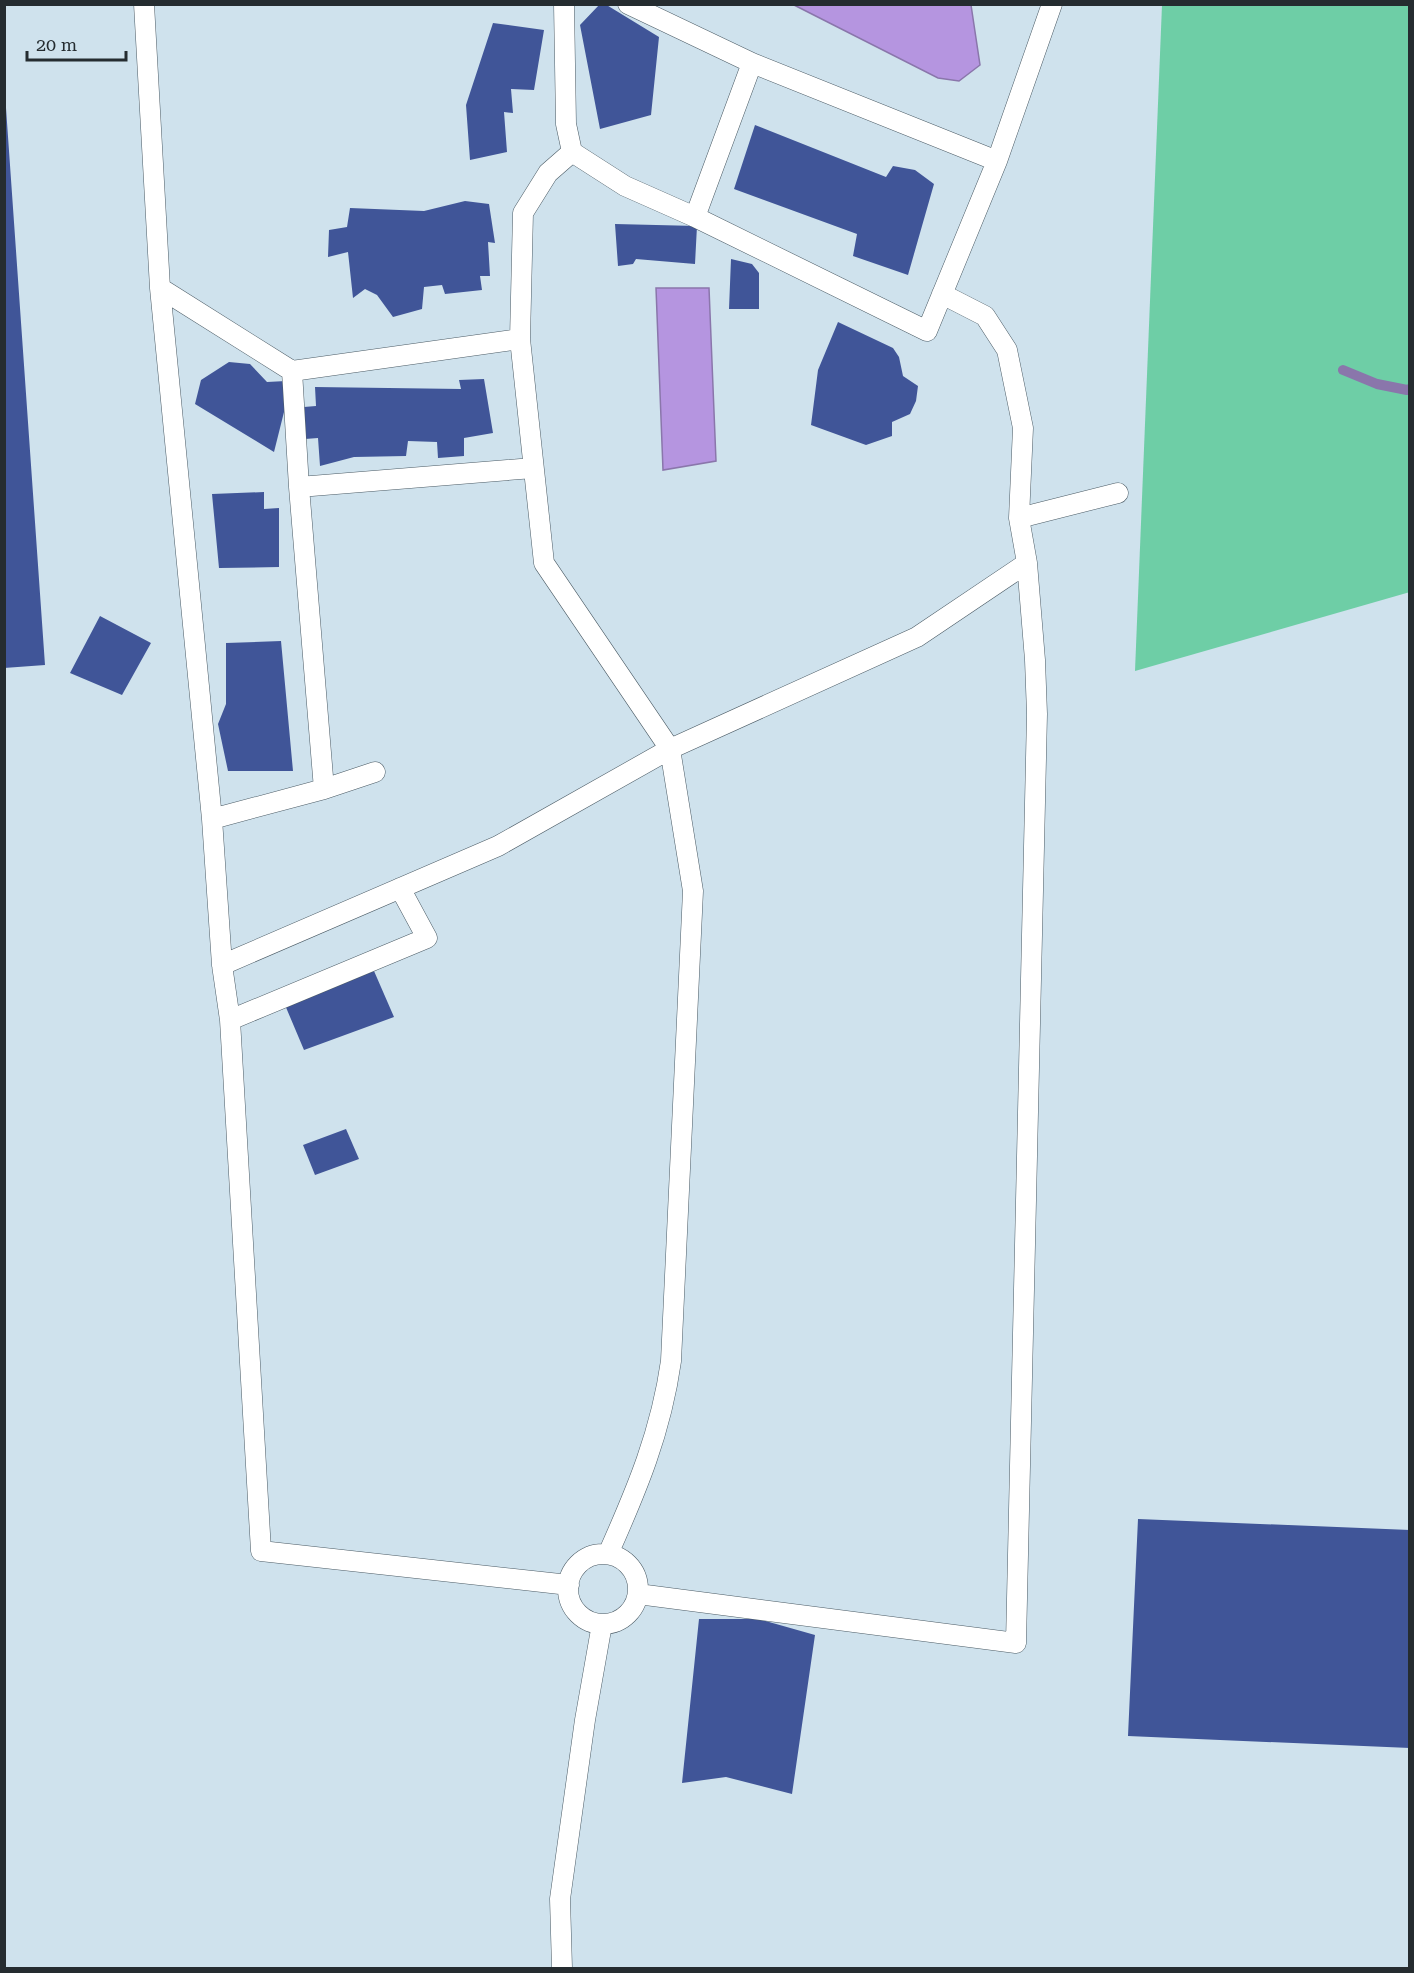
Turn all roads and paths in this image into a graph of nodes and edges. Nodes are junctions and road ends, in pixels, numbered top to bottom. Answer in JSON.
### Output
{"nodes":[{"id":1,"x":144,"y":4,"type":"edge"},
{"id":2,"x":564,"y":4,"type":"edge"},
{"id":3,"x":628,"y":4,"type":"edge"},
{"id":4,"x":1053,"y":4,"type":"edge"},
{"id":5,"x":752,"y":63,"type":"junction"},
{"id":6,"x":572,"y":152,"type":"junction"},
{"id":7,"x":997,"y":161,"type":"junction"},
{"id":8,"x":695,"y":217,"type":"junction"},
{"id":9,"x":160,"y":288,"type":"junction"},
{"id":10,"x":942,"y":294,"type":"junction"},
{"id":11,"x":520,"y":339,"type":"junction"},
{"id":12,"x":292,"y":371,"type":"junction"},
{"id":13,"x":533,"y":468,"type":"junction"},
{"id":14,"x":299,"y":488,"type":"junction"},
{"id":15,"x":1118,"y":493,"type":"dead end"},
{"id":16,"x":1019,"y":518,"type":"junction"},
{"id":17,"x":1027,"y":563,"type":"junction"},
{"id":18,"x":670,"y":749,"type":"junction"},
{"id":19,"x":375,"y":772,"type":"dead end"},
{"id":20,"x":324,"y":789,"type":"junction"},
{"id":21,"x":212,"y":819,"type":"junction"},
{"id":22,"x":400,"y":888,"type":"junction"},
{"id":23,"x":222,"y":965,"type":"junction"},
{"id":24,"x":230,"y":1020,"type":"junction"},
{"id":25,"x":608,"y":1554,"type":"junction"},
{"id":26,"x":569,"y":1585,"type":"junction"},
{"id":27,"x":638,"y":1594,"type":"junction"},
{"id":28,"x":602,"y":1624,"type":"junction"},
{"id":29,"x":562,"y":1968,"type":"edge"}],
"edges":[{"from":1,"to":9,"type":"lane"},
{"from":2,"to":6,"type":"lane"},
{"from":3,"to":5,"type":"lane"},
{"from":4,"to":7,"type":"lane"},
{"from":5,"to":7,"type":"lane"},
{"from":5,"to":8,"type":"lane"},
{"from":6,"to":8,"type":"lane"},
{"from":6,"to":11,"type":"lane"},
{"from":7,"to":10,"type":"lane"},
{"from":8,"to":10,"type":"lane"},
{"from":9,"to":12,"type":"lane"},
{"from":9,"to":21,"type":"lane"},
{"from":10,"to":16,"type":"lane"},
{"from":11,"to":12,"type":"lane"},
{"from":11,"to":13,"type":"lane"},
{"from":12,"to":14,"type":"lane"},
{"from":13,"to":14,"type":"lane"},
{"from":13,"to":18,"type":"lane"},
{"from":14,"to":20,"type":"lane"},
{"from":15,"to":16,"type":"lane"},
{"from":16,"to":17,"type":"lane"},
{"from":17,"to":18,"type":"lane"},
{"from":17,"to":27,"type":"lane"},
{"from":18,"to":22,"type":"lane"},
{"from":18,"to":25,"type":"lane"},
{"from":19,"to":20,"type":"lane"},
{"from":20,"to":21,"type":"lane"},
{"from":21,"to":23,"type":"lane"},
{"from":22,"to":23,"type":"lane"},
{"from":22,"to":24,"type":"lane"},
{"from":23,"to":24,"type":"lane"},
{"from":24,"to":26,"type":"lane"},
{"from":25,"to":26,"type":"lane"},
{"from":25,"to":27,"type":"lane"},
{"from":26,"to":28,"type":"lane"},
{"from":27,"to":28,"type":"lane"},
{"from":28,"to":29,"type":"lane"}]}
